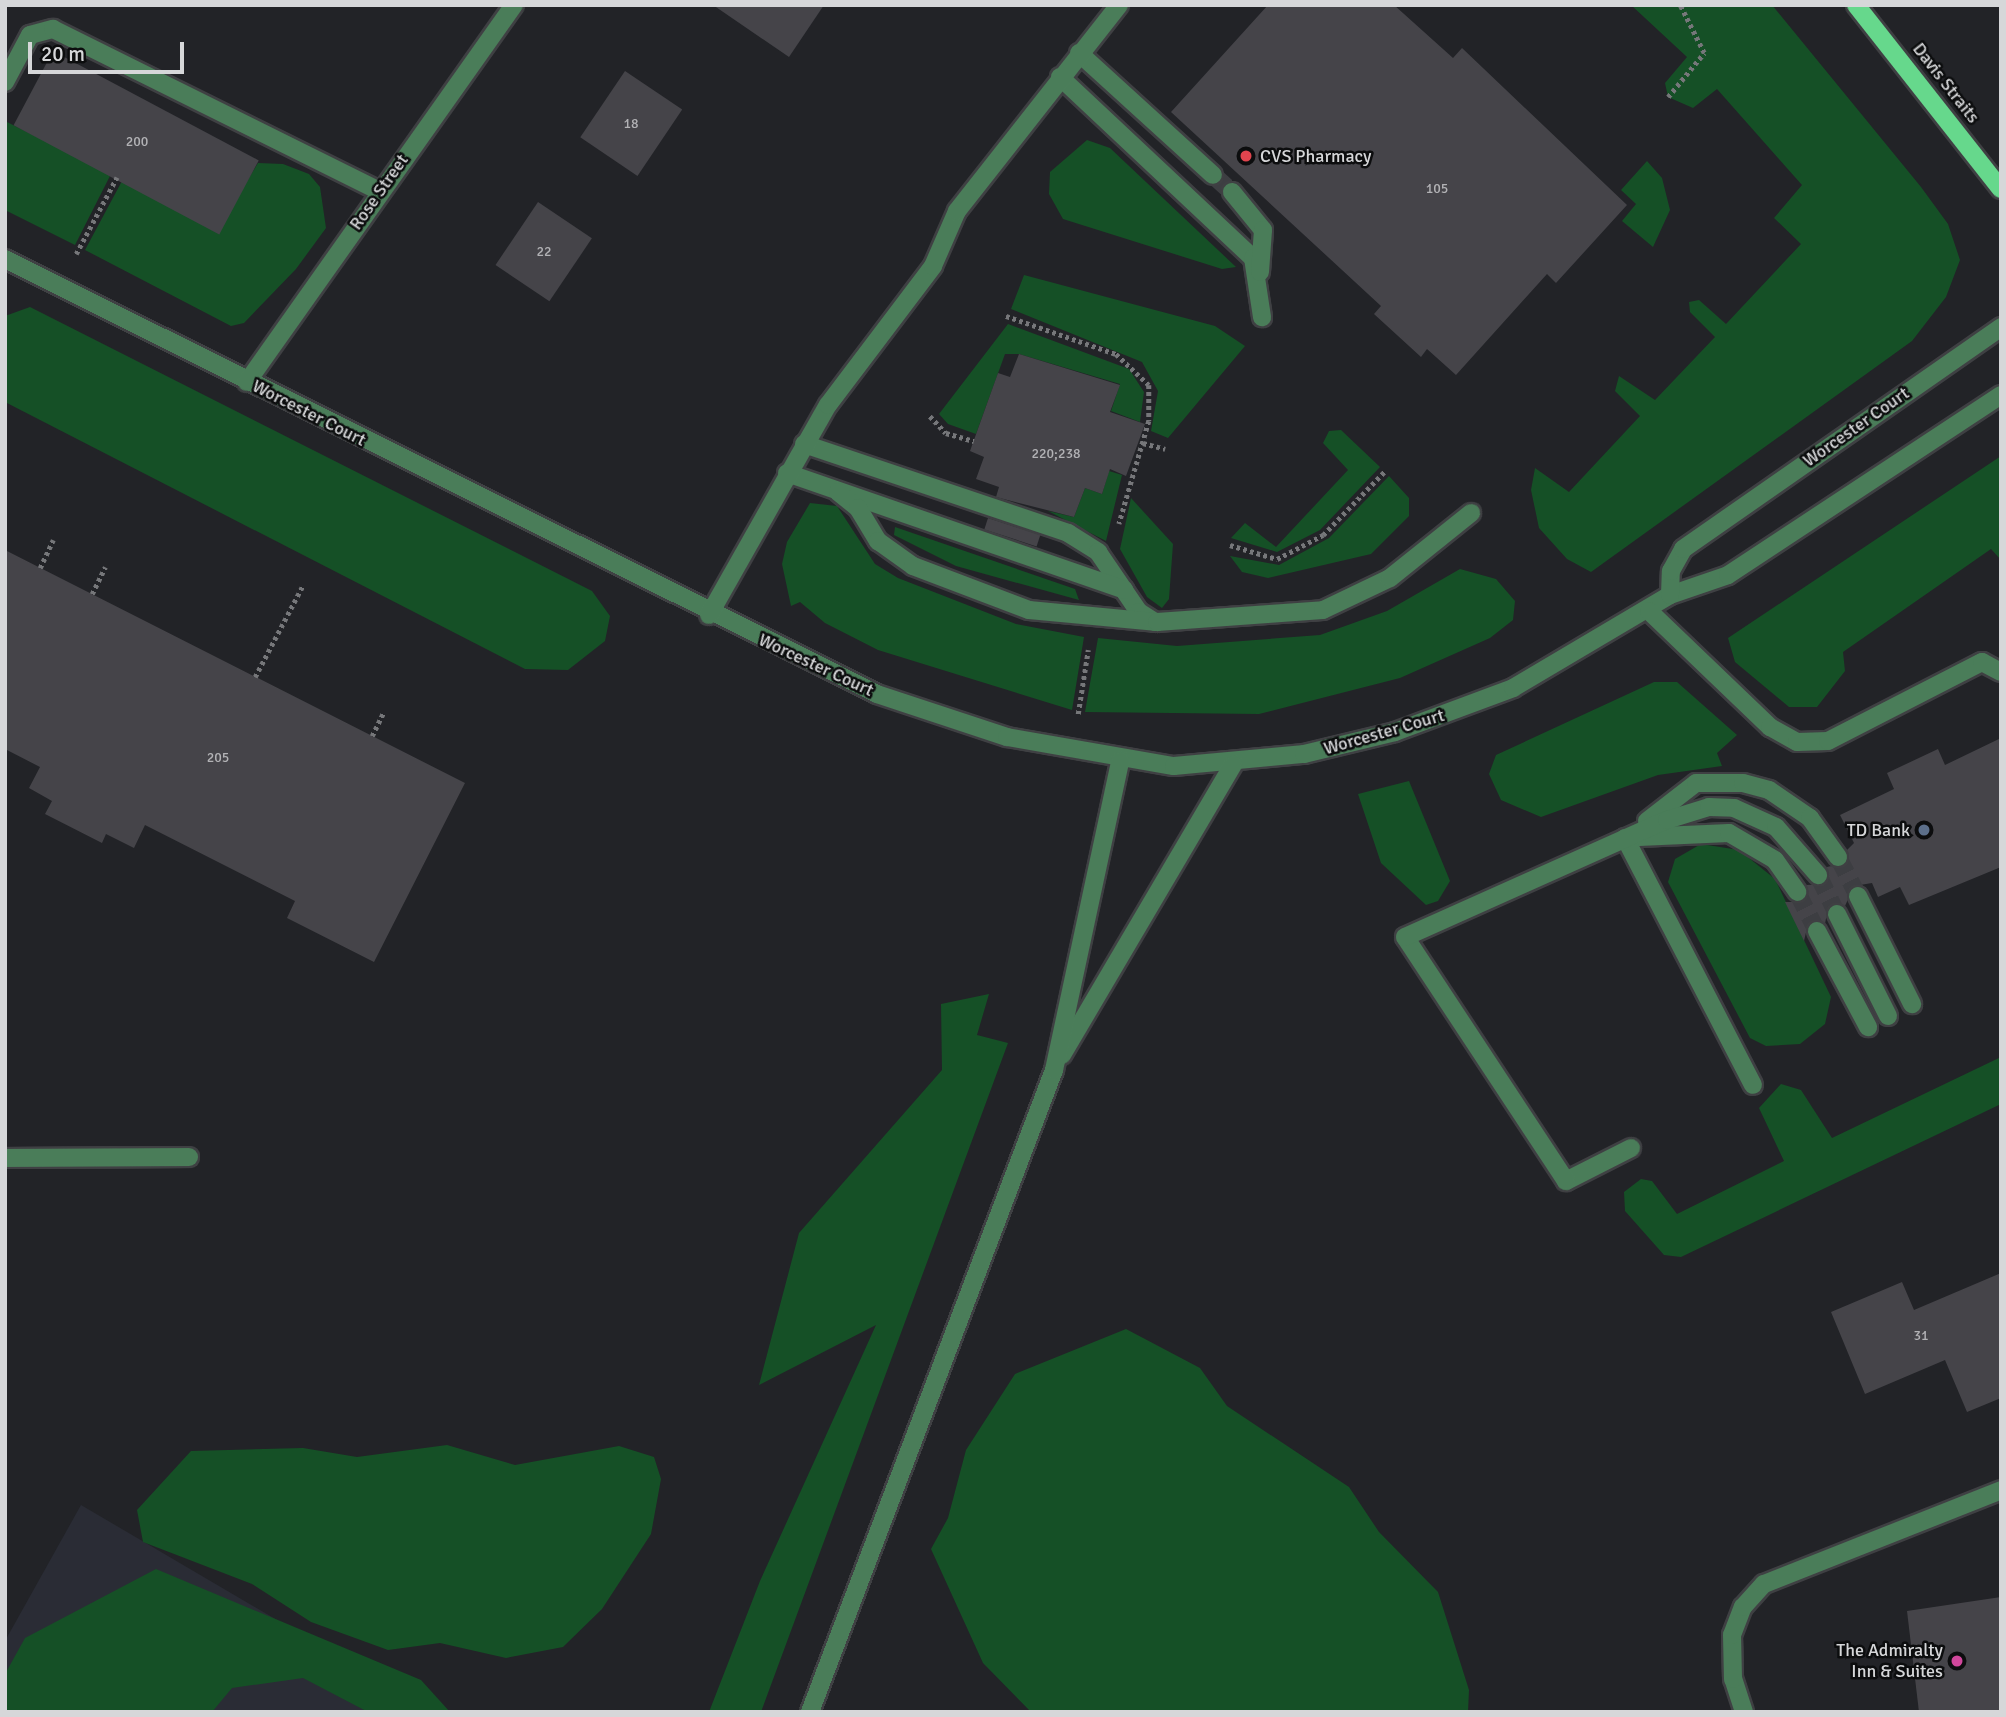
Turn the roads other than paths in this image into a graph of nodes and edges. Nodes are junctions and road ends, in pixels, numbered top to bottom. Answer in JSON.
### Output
{"nodes":[{"id":1,"x":514,"y":5,"type":"edge"},
{"id":2,"x":1119,"y":5,"type":"edge"},
{"id":3,"x":1856,"y":5,"type":"edge"},
{"id":4,"x":1079,"y":53,"type":"junction"},
{"id":5,"x":1060,"y":77,"type":"junction"},
{"id":6,"x":5,"y":82,"type":"edge"},
{"id":7,"x":1213,"y":174,"type":"tunnel mouth"},
{"id":8,"x":2001,"y":189,"type":"edge"},
{"id":9,"x":379,"y":191,"type":"junction"},
{"id":10,"x":1232,"y":192,"type":"tunnel mouth"},
{"id":11,"x":5,"y":259,"type":"edge"},
{"id":12,"x":1260,"y":276,"type":"junction"},
{"id":13,"x":1262,"y":317,"type":"dead end"},
{"id":14,"x":2001,"y":327,"type":"edge"},
{"id":15,"x":247,"y":382,"type":"junction"},
{"id":16,"x":2001,"y":396,"type":"edge"},
{"id":17,"x":804,"y":444,"type":"junction"},
{"id":18,"x":787,"y":473,"type":"junction"},
{"id":19,"x":838,"y":492,"type":"junction"},
{"id":20,"x":1471,"y":513,"type":"dead end"},
{"id":21,"x":1124,"y":590,"type":"junction"},
{"id":22,"x":1670,"y":595,"type":"junction"},
{"id":23,"x":1649,"y":611,"type":"junction"},
{"id":24,"x":709,"y":615,"type":"junction"},
{"id":25,"x":1157,"y":622,"type":"junction"},
{"id":26,"x":2001,"y":672,"type":"edge"},
{"id":27,"x":1120,"y":761,"type":"junction"},
{"id":28,"x":1233,"y":765,"type":"junction"},
{"id":29,"x":1625,"y":838,"type":"junction"},
{"id":30,"x":1838,"y":857,"type":"tunnel mouth"},
{"id":31,"x":1818,"y":876,"type":"tunnel mouth"},
{"id":32,"x":1797,"y":892,"type":"tunnel mouth"},
{"id":33,"x":1858,"y":896,"type":"tunnel mouth"},
{"id":34,"x":1837,"y":914,"type":"tunnel mouth"},
{"id":35,"x":1817,"y":931,"type":"tunnel mouth"},
{"id":36,"x":1912,"y":1004,"type":"dead end"},
{"id":37,"x":1888,"y":1016,"type":"dead end"},
{"id":38,"x":1868,"y":1027,"type":"dead end"},
{"id":39,"x":1054,"y":1070,"type":"junction"},
{"id":40,"x":1753,"y":1085,"type":"dead end"},
{"id":41,"x":1631,"y":1148,"type":"dead end"},
{"id":42,"x":189,"y":1157,"type":"dead end"},
{"id":43,"x":5,"y":1158,"type":"edge"},
{"id":44,"x":2001,"y":1490,"type":"edge"},
{"id":45,"x":810,"y":1712,"type":"edge"},
{"id":46,"x":1744,"y":1712,"type":"edge"}],
"edges":[{"from":1,"to":9,"type":"street","name":"Rose Street"},
{"from":2,"to":4,"type":"street"},
{"from":3,"to":8,"type":"main road","name":"Davis Straits"},
{"from":4,"to":5,"type":"street"},
{"from":4,"to":7,"type":"street"},
{"from":5,"to":12,"type":"street"},
{"from":5,"to":17,"type":"street"},
{"from":6,"to":9,"type":"street"},
{"from":9,"to":15,"type":"street","name":"Rose Street"},
{"from":10,"to":12,"type":"street"},
{"from":11,"to":15,"type":"street","name":"Worcester Court"},
{"from":12,"to":13,"type":"street"},
{"from":14,"to":22,"type":"street","name":"Worcester Court"},
{"from":15,"to":24,"type":"street","name":"Worcester Court"},
{"from":16,"to":22,"type":"street","name":"Worcester Court"},
{"from":17,"to":18,"type":"street"},
{"from":17,"to":21,"type":"street"},
{"from":18,"to":19,"type":"street"},
{"from":18,"to":24,"type":"street"},
{"from":19,"to":21,"type":"street"},
{"from":19,"to":25,"type":"street"},
{"from":20,"to":25,"type":"street"},
{"from":21,"to":25,"type":"street"},
{"from":22,"to":23,"type":"street","name":"Worcester Court"},
{"from":23,"to":26,"type":"street"},
{"from":23,"to":28,"type":"street","name":"Worcester Court"},
{"from":24,"to":27,"type":"street","name":"Worcester Court"},
{"from":27,"to":28,"type":"street","name":"Worcester Court"},
{"from":27,"to":39,"type":"street"},
{"from":28,"to":39,"type":"street"},
{"from":29,"to":30,"type":"street"},
{"from":29,"to":31,"type":"street"},
{"from":29,"to":32,"type":"street"},
{"from":29,"to":40,"type":"street"},
{"from":29,"to":41,"type":"street"},
{"from":33,"to":36,"type":"street"},
{"from":34,"to":37,"type":"street"},
{"from":35,"to":38,"type":"street"},
{"from":39,"to":45,"type":"street"},
{"from":42,"to":43,"type":"street"},
{"from":44,"to":46,"type":"street"}]}
